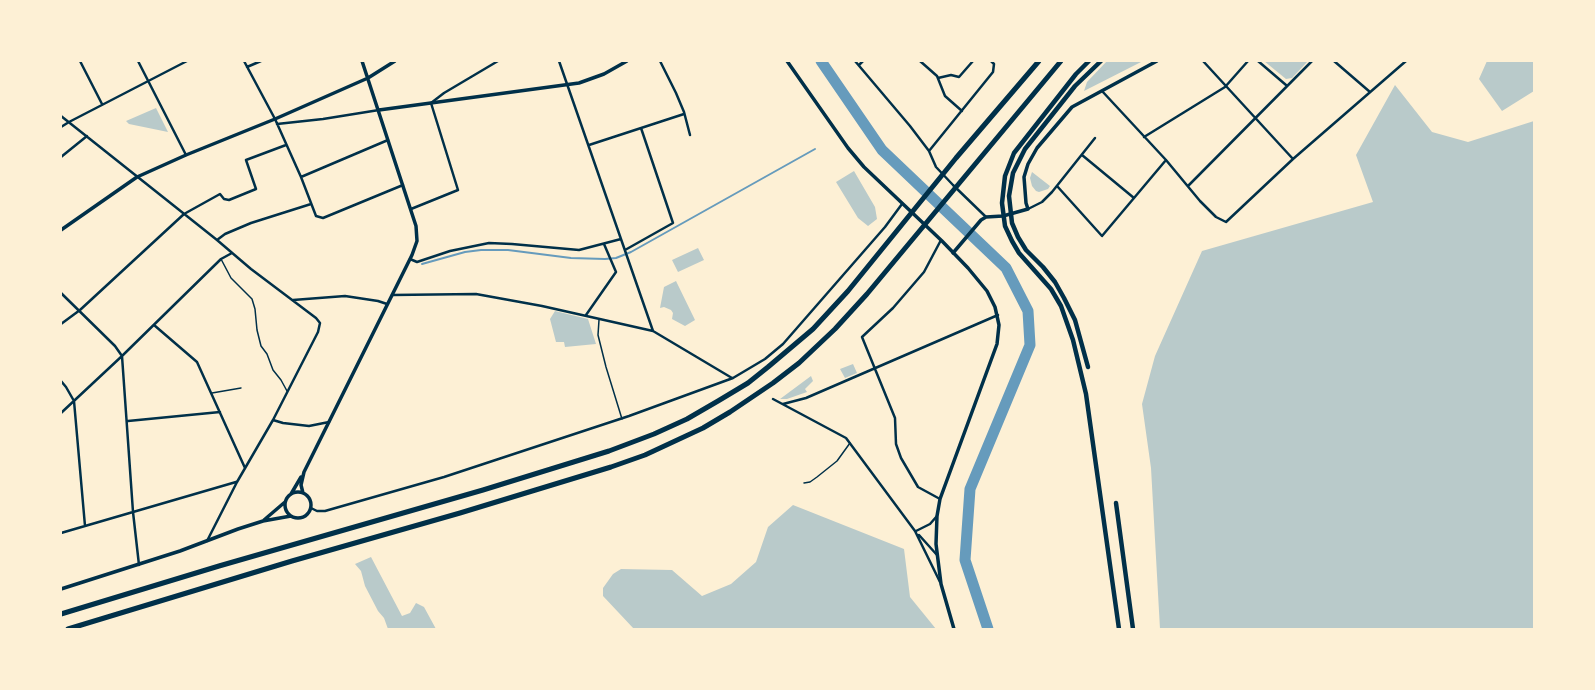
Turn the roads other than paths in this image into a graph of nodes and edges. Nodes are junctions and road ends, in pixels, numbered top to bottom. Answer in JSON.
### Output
{"nodes":[{"id":1,"x":80,"y":61,"type":"edge"},
{"id":2,"x":138,"y":61,"type":"edge"},
{"id":3,"x":187,"y":61,"type":"edge"},
{"id":4,"x":244,"y":61,"type":"edge"},
{"id":5,"x":261,"y":61,"type":"edge"},
{"id":6,"x":362,"y":61,"type":"edge"},
{"id":7,"x":395,"y":61,"type":"edge"},
{"id":8,"x":498,"y":61,"type":"edge"},
{"id":9,"x":559,"y":61,"type":"edge"},
{"id":10,"x":627,"y":61,"type":"edge"},
{"id":11,"x":660,"y":61,"type":"edge"},
{"id":12,"x":787,"y":61,"type":"edge"},
{"id":13,"x":855,"y":61,"type":"edge"},
{"id":14,"x":863,"y":61,"type":"edge"},
{"id":15,"x":920,"y":61,"type":"edge"},
{"id":16,"x":973,"y":61,"type":"edge"},
{"id":17,"x":991,"y":61,"type":"edge"},
{"id":18,"x":1040,"y":61,"type":"edge"},
{"id":19,"x":1061,"y":61,"type":"edge"},
{"id":20,"x":1089,"y":61,"type":"edge"},
{"id":21,"x":1101,"y":61,"type":"edge"},
{"id":22,"x":1157,"y":61,"type":"edge"},
{"id":23,"x":1202,"y":61,"type":"edge"},
{"id":24,"x":1248,"y":61,"type":"edge"},
{"id":25,"x":1258,"y":61,"type":"edge"},
{"id":26,"x":1312,"y":61,"type":"edge"},
{"id":27,"x":1334,"y":61,"type":"edge"},
{"id":28,"x":1406,"y":61,"type":"edge"},
{"id":29,"x":858,"y":65,"type":"junction"},
{"id":30,"x":248,"y":67,"type":"junction"},
{"id":31,"x":368,"y":78,"type":"junction"},
{"id":32,"x":938,"y":78,"type":"junction"},
{"id":33,"x":148,"y":81,"type":"junction"},
{"id":34,"x":568,"y":85,"type":"junction"},
{"id":35,"x":1286,"y":85,"type":"junction"},
{"id":36,"x":1225,"y":87,"type":"junction"},
{"id":37,"x":1102,"y":91,"type":"junction"},
{"id":38,"x":1370,"y":92,"type":"junction"},
{"id":39,"x":431,"y":103,"type":"junction"},
{"id":40,"x":102,"y":104,"type":"junction"},
{"id":41,"x":379,"y":110,"type":"junction"},
{"id":42,"x":962,"y":111,"type":"junction"},
{"id":43,"x":684,"y":114,"type":"junction"},
{"id":44,"x":61,"y":116,"type":"edge"},
{"id":45,"x":1254,"y":118,"type":"junction"},
{"id":46,"x":274,"y":119,"type":"junction"},
{"id":47,"x":69,"y":122,"type":"junction"},
{"id":48,"x":277,"y":124,"type":"junction"},
{"id":49,"x":61,"y":127,"type":"edge"},
{"id":50,"x":641,"y":128,"type":"junction"},
{"id":51,"x":690,"y":135,"type":"dead end"},
{"id":52,"x":88,"y":136,"type":"junction"},
{"id":53,"x":1144,"y":137,"type":"junction"},
{"id":54,"x":1095,"y":138,"type":"dead end"},
{"id":55,"x":388,"y":140,"type":"junction"},
{"id":56,"x":286,"y":145,"type":"junction"},
{"id":57,"x":589,"y":145,"type":"junction"},
{"id":58,"x":929,"y":151,"type":"junction"},
{"id":59,"x":186,"y":155,"type":"junction"},
{"id":60,"x":1082,"y":155,"type":"junction"},
{"id":61,"x":61,"y":157,"type":"edge"},
{"id":62,"x":1293,"y":159,"type":"junction"},
{"id":63,"x":1166,"y":160,"type":"junction"},
{"id":64,"x":301,"y":176,"type":"junction"},
{"id":65,"x":137,"y":177,"type":"junction"},
{"id":66,"x":403,"y":185,"type":"junction"},
{"id":67,"x":1057,"y":186,"type":"junction"},
{"id":68,"x":1188,"y":186,"type":"junction"},
{"id":69,"x":1134,"y":198,"type":"junction"},
{"id":70,"x":311,"y":204,"type":"junction"},
{"id":71,"x":902,"y":204,"type":"junction"},
{"id":72,"x":410,"y":209,"type":"junction"},
{"id":73,"x":1028,"y":209,"type":"junction"},
{"id":74,"x":184,"y":214,"type":"junction"},
{"id":75,"x":986,"y":217,"type":"junction"},
{"id":76,"x":61,"y":230,"type":"edge"},
{"id":77,"x":621,"y":239,"type":"junction"},
{"id":78,"x":217,"y":240,"type":"junction"},
{"id":79,"x":941,"y":240,"type":"junction"},
{"id":80,"x":604,"y":244,"type":"junction"},
{"id":81,"x":625,"y":250,"type":"junction"},
{"id":82,"x":232,"y":253,"type":"junction"},
{"id":83,"x":953,"y":253,"type":"junction"},
{"id":84,"x":410,"y":259,"type":"junction"},
{"id":85,"x":221,"y":260,"type":"junction"},
{"id":86,"x":61,"y":293,"type":"edge"},
{"id":87,"x":392,"y":295,"type":"junction"},
{"id":88,"x":293,"y":300,"type":"junction"},
{"id":89,"x":387,"y":304,"type":"junction"},
{"id":90,"x":80,"y":310,"type":"junction"},
{"id":91,"x":586,"y":315,"type":"junction"},
{"id":92,"x":998,"y":315,"type":"junction"},
{"id":93,"x":599,"y":318,"type":"junction"},
{"id":94,"x":61,"y":324,"type":"edge"},
{"id":95,"x":154,"y":325,"type":"junction"},
{"id":96,"x":653,"y":330,"type":"junction"},
{"id":97,"x":122,"y":356,"type":"junction"},
{"id":98,"x":1088,"y":367,"type":"dead end"},
{"id":99,"x":875,"y":368,"type":"junction"},
{"id":100,"x":732,"y":378,"type":"junction"},
{"id":101,"x":61,"y":381,"type":"edge"},
{"id":102,"x":241,"y":388,"type":"dead end"},
{"id":103,"x":288,"y":391,"type":"junction"},
{"id":104,"x":212,"y":393,"type":"junction"},
{"id":105,"x":773,"y":399,"type":"dead end"},
{"id":106,"x":74,"y":401,"type":"junction"},
{"id":107,"x":782,"y":404,"type":"junction"},
{"id":108,"x":220,"y":412,"type":"junction"},
{"id":109,"x":61,"y":413,"type":"edge"},
{"id":110,"x":622,"y":419,"type":"junction"},
{"id":111,"x":273,"y":420,"type":"junction"},
{"id":112,"x":128,"y":421,"type":"junction"},
{"id":113,"x":329,"y":422,"type":"junction"},
{"id":114,"x":850,"y":444,"type":"junction"},
{"id":115,"x":245,"y":468,"type":"junction"},
{"id":116,"x":304,"y":472,"type":"junction"},
{"id":117,"x":237,"y":482,"type":"junction"},
{"id":118,"x":804,"y":483,"type":"dead end"},
{"id":119,"x":303,"y":493,"type":"junction"},
{"id":120,"x":291,"y":494,"type":"junction"},
{"id":121,"x":940,"y":499,"type":"junction"},
{"id":122,"x":286,"y":501,"type":"junction"},
{"id":123,"x":1116,"y":503,"type":"dead end"},
{"id":124,"x":311,"y":508,"type":"junction"},
{"id":125,"x":134,"y":512,"type":"junction"},
{"id":126,"x":291,"y":516,"type":"junction"},
{"id":127,"x":937,"y":516,"type":"junction"},
{"id":128,"x":263,"y":521,"type":"junction"},
{"id":129,"x":85,"y":526,"type":"junction"},
{"id":130,"x":915,"y":531,"type":"junction"},
{"id":131,"x":61,"y":533,"type":"edge"},
{"id":132,"x":207,"y":541,"type":"junction"},
{"id":133,"x":937,"y":556,"type":"junction"},
{"id":134,"x":140,"y":565,"type":"junction"},
{"id":135,"x":941,"y":584,"type":"junction"},
{"id":136,"x":61,"y":589,"type":"edge"},
{"id":137,"x":61,"y":614,"type":"edge"},
{"id":138,"x":68,"y":629,"type":"edge"},
{"id":139,"x":954,"y":629,"type":"edge"},
{"id":140,"x":1119,"y":629,"type":"edge"},
{"id":141,"x":1133,"y":629,"type":"edge"}],
"edges":[{"from":1,"to":40,"type":"street"},
{"from":2,"to":33,"type":"street"},
{"from":3,"to":33,"type":"street"},
{"from":4,"to":30,"type":"street"},
{"from":5,"to":30,"type":"street"},
{"from":6,"to":31,"type":"main road"},
{"from":7,"to":31,"type":"main road"},
{"from":8,"to":39,"type":"street"},
{"from":9,"to":34,"type":"street"},
{"from":10,"to":34,"type":"main road"},
{"from":11,"to":43,"type":"street"},
{"from":12,"to":71,"type":"main road"},
{"from":13,"to":29,"type":"street"},
{"from":14,"to":29,"type":"street"},
{"from":15,"to":32,"type":"street"},
{"from":16,"to":32,"type":"street"},
{"from":17,"to":42,"type":"street"},
{"from":18,"to":137,"type":"highway"},
{"from":19,"to":138,"type":"highway"},
{"from":20,"to":140,"type":"highway"},
{"from":21,"to":98,"type":"highway"},
{"from":22,"to":37,"type":"main road"},
{"from":23,"to":36,"type":"street"},
{"from":24,"to":36,"type":"street"},
{"from":25,"to":35,"type":"street"},
{"from":26,"to":35,"type":"street"},
{"from":27,"to":38,"type":"street"},
{"from":28,"to":38,"type":"street"},
{"from":29,"to":58,"type":"street"},
{"from":30,"to":46,"type":"street"},
{"from":31,"to":41,"type":"main road"},
{"from":31,"to":46,"type":"main road"},
{"from":32,"to":42,"type":"street"},
{"from":33,"to":40,"type":"street"},
{"from":33,"to":59,"type":"street"},
{"from":34,"to":39,"type":"main road"},
{"from":34,"to":57,"type":"street"},
{"from":35,"to":45,"type":"street"},
{"from":36,"to":45,"type":"street"},
{"from":36,"to":53,"type":"street"},
{"from":37,"to":53,"type":"street"},
{"from":37,"to":73,"type":"main road"},
{"from":38,"to":62,"type":"street"},
{"from":39,"to":41,"type":"main road"},
{"from":39,"to":72,"type":"street"},
{"from":40,"to":47,"type":"street"},
{"from":41,"to":48,"type":"street"},
{"from":41,"to":55,"type":"main road"},
{"from":42,"to":58,"type":"street"},
{"from":43,"to":50,"type":"street"},
{"from":43,"to":51,"type":"street"},
{"from":44,"to":47,"type":"street"},
{"from":45,"to":62,"type":"street"},
{"from":45,"to":68,"type":"street"},
{"from":46,"to":48,"type":"street"},
{"from":46,"to":59,"type":"main road"},
{"from":47,"to":49,"type":"street"},
{"from":47,"to":52,"type":"street"},
{"from":48,"to":56,"type":"street"},
{"from":50,"to":57,"type":"street"},
{"from":50,"to":81,"type":"street"},
{"from":52,"to":61,"type":"street"},
{"from":52,"to":65,"type":"street"},
{"from":53,"to":63,"type":"street"},
{"from":54,"to":60,"type":"street"},
{"from":55,"to":64,"type":"street"},
{"from":55,"to":66,"type":"main road"},
{"from":56,"to":64,"type":"street"},
{"from":56,"to":74,"type":"street"},
{"from":57,"to":77,"type":"street"},
{"from":58,"to":75,"type":"street"},
{"from":59,"to":65,"type":"main road"},
{"from":60,"to":67,"type":"street"},
{"from":60,"to":69,"type":"street"},
{"from":62,"to":68,"type":"street"},
{"from":63,"to":68,"type":"street"},
{"from":63,"to":69,"type":"street"},
{"from":64,"to":70,"type":"street"},
{"from":65,"to":74,"type":"street"},
{"from":65,"to":76,"type":"main road"},
{"from":66,"to":70,"type":"street"},
{"from":66,"to":72,"type":"main road"},
{"from":67,"to":69,"type":"street"},
{"from":67,"to":73,"type":"street"},
{"from":70,"to":78,"type":"street"},
{"from":71,"to":79,"type":"main road"},
{"from":71,"to":100,"type":"street"},
{"from":72,"to":84,"type":"main road"},
{"from":73,"to":75,"type":"main road"},
{"from":74,"to":78,"type":"street"},
{"from":74,"to":90,"type":"street"},
{"from":75,"to":83,"type":"main road"},
{"from":77,"to":80,"type":"street"},
{"from":77,"to":81,"type":"street"},
{"from":78,"to":82,"type":"street"},
{"from":79,"to":83,"type":"main road"},
{"from":79,"to":99,"type":"street"},
{"from":80,"to":84,"type":"street"},
{"from":80,"to":91,"type":"street"},
{"from":81,"to":96,"type":"street"},
{"from":82,"to":85,"type":"street"},
{"from":82,"to":88,"type":"street"},
{"from":83,"to":92,"type":"main road"},
{"from":84,"to":87,"type":"main road"},
{"from":85,"to":95,"type":"street"},
{"from":85,"to":103,"type":"lane"},
{"from":86,"to":90,"type":"street"},
{"from":87,"to":89,"type":"main road"},
{"from":87,"to":91,"type":"street"},
{"from":88,"to":89,"type":"street"},
{"from":88,"to":103,"type":"street"},
{"from":89,"to":113,"type":"main road"},
{"from":90,"to":94,"type":"street"},
{"from":90,"to":97,"type":"street"},
{"from":91,"to":93,"type":"street"},
{"from":92,"to":99,"type":"street"},
{"from":92,"to":121,"type":"main road"},
{"from":93,"to":96,"type":"street"},
{"from":93,"to":110,"type":"lane"},
{"from":95,"to":97,"type":"street"},
{"from":95,"to":104,"type":"street"},
{"from":96,"to":100,"type":"street"},
{"from":97,"to":106,"type":"street"},
{"from":97,"to":112,"type":"street"},
{"from":99,"to":107,"type":"street"},
{"from":99,"to":121,"type":"street"},
{"from":100,"to":110,"type":"street"},
{"from":101,"to":106,"type":"street"},
{"from":102,"to":104,"type":"lane"},
{"from":103,"to":111,"type":"street"},
{"from":104,"to":108,"type":"street"},
{"from":105,"to":107,"type":"street"},
{"from":106,"to":109,"type":"street"},
{"from":106,"to":129,"type":"street"},
{"from":107,"to":114,"type":"street"},
{"from":108,"to":112,"type":"street"},
{"from":108,"to":115,"type":"street"},
{"from":110,"to":124,"type":"street"},
{"from":111,"to":113,"type":"street"},
{"from":111,"to":115,"type":"street"},
{"from":112,"to":125,"type":"street"},
{"from":113,"to":116,"type":"main road"},
{"from":114,"to":118,"type":"lane"},
{"from":114,"to":130,"type":"street"},
{"from":115,"to":117,"type":"street"},
{"from":116,"to":119,"type":"main road"},
{"from":116,"to":120,"type":"main road"},
{"from":117,"to":125,"type":"street"},
{"from":117,"to":132,"type":"street"},
{"from":119,"to":120,"type":"main road"},
{"from":119,"to":124,"type":"main road"},
{"from":120,"to":122,"type":"main road"},
{"from":121,"to":127,"type":"main road"},
{"from":122,"to":126,"type":"main road"},
{"from":122,"to":128,"type":"main road"},
{"from":123,"to":141,"type":"highway"},
{"from":124,"to":126,"type":"main road"},
{"from":125,"to":129,"type":"street"},
{"from":125,"to":134,"type":"street"},
{"from":126,"to":128,"type":"main road"},
{"from":127,"to":130,"type":"street"},
{"from":127,"to":133,"type":"main road"},
{"from":128,"to":132,"type":"main road"},
{"from":129,"to":131,"type":"street"},
{"from":130,"to":133,"type":"street"},
{"from":130,"to":135,"type":"street"},
{"from":132,"to":134,"type":"main road"},
{"from":133,"to":135,"type":"main road"},
{"from":134,"to":136,"type":"main road"},
{"from":135,"to":139,"type":"main road"}]}
